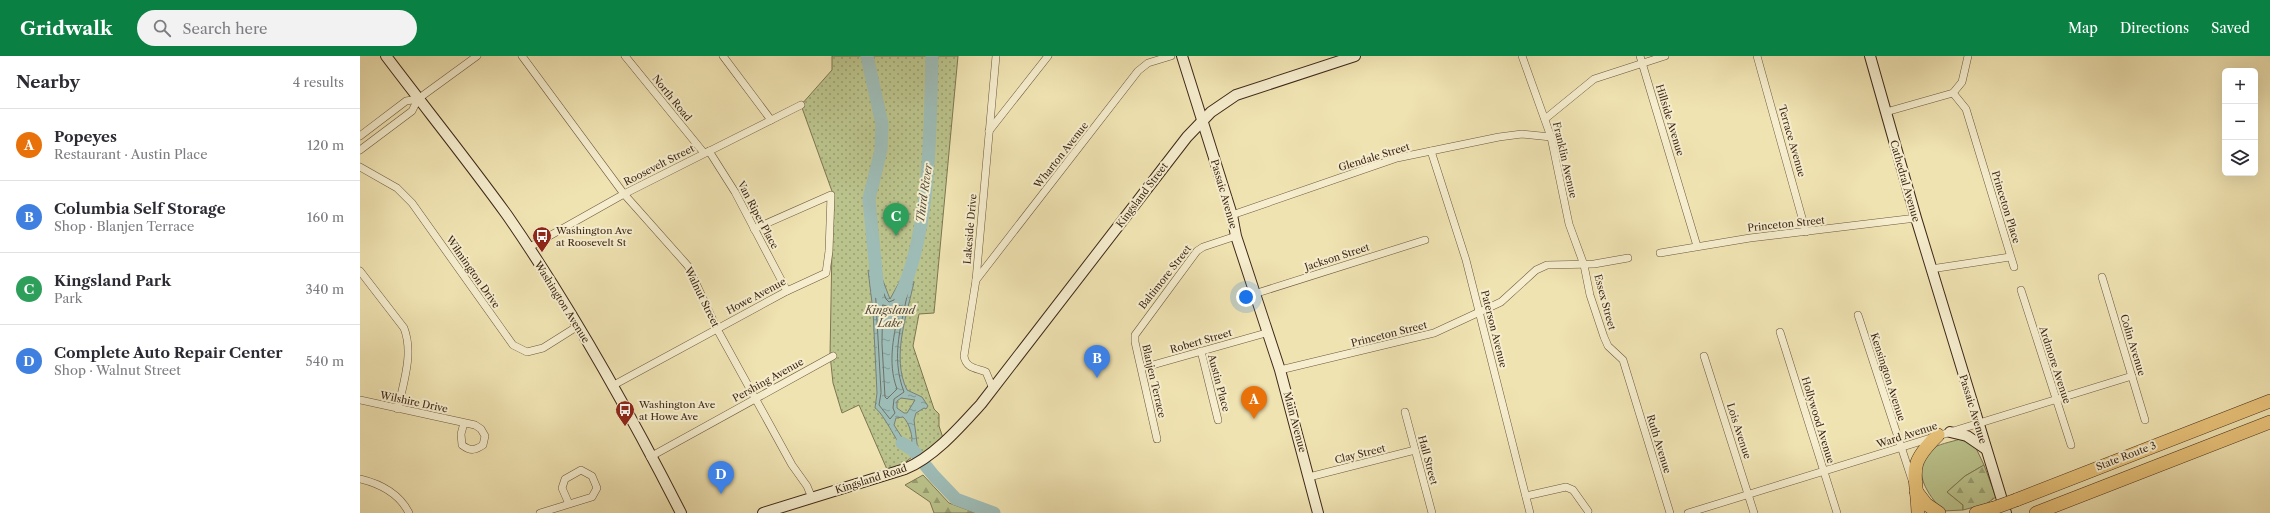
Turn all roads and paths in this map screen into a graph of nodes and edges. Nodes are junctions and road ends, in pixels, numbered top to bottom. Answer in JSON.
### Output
{"nodes":[{"id":1,"x":386,"y":56,"type":"edge"},
{"id":2,"x":477,"y":56,"type":"edge"},
{"id":3,"x":522,"y":56,"type":"edge"},
{"id":4,"x":625,"y":56,"type":"edge"},
{"id":5,"x":723,"y":56,"type":"edge"},
{"id":6,"x":996,"y":56,"type":"edge"},
{"id":7,"x":1048,"y":56,"type":"edge"},
{"id":8,"x":1171,"y":56,"type":"edge"},
{"id":9,"x":1182,"y":56,"type":"edge"},
{"id":10,"x":1355,"y":56,"type":"edge"},
{"id":11,"x":1522,"y":56,"type":"edge"},
{"id":12,"x":1665,"y":56,"type":"edge"},
{"id":13,"x":1757,"y":56,"type":"edge"},
{"id":14,"x":1870,"y":56,"type":"edge"},
{"id":15,"x":1968,"y":56,"type":"edge"},
{"id":16,"x":1641,"y":59,"type":"edge"},
{"id":17,"x":1953,"y":93,"type":"junction"},
{"id":18,"x":418,"y":99,"type":"junction"},
{"id":19,"x":801,"y":105,"type":"dead end"},
{"id":20,"x":1886,"y":112,"type":"junction"},
{"id":21,"x":1545,"y":119,"type":"junction"},
{"id":22,"x":771,"y":120,"type":"junction"},
{"id":23,"x":1203,"y":121,"type":"junction"},
{"id":24,"x":989,"y":132,"type":"junction"},
{"id":25,"x":360,"y":136,"type":"edge"},
{"id":26,"x":1551,"y":137,"type":"junction"},
{"id":27,"x":360,"y":150,"type":"edge"},
{"id":28,"x":1431,"y":151,"type":"junction"},
{"id":29,"x":707,"y":152,"type":"junction"},
{"id":30,"x":360,"y":166,"type":"edge"},
{"id":31,"x":624,"y":194,"type":"junction"},
{"id":32,"x":1232,"y":215,"type":"junction"},
{"id":33,"x":1916,"y":218,"type":"junction"},
{"id":34,"x":1569,"y":224,"type":"joint"},
{"id":35,"x":754,"y":229,"type":"junction"},
{"id":36,"x":1806,"y":232,"type":"junction"},
{"id":37,"x":1236,"y":236,"type":"junction"},
{"id":38,"x":1426,"y":240,"type":"dead end"},
{"id":39,"x":1697,"y":246,"type":"junction"},
{"id":40,"x":528,"y":248,"type":"junction"},
{"id":41,"x":1660,"y":253,"type":"dead end"},
{"id":42,"x":2010,"y":257,"type":"junction"},
{"id":43,"x":1628,"y":258,"type":"dead end"},
{"id":44,"x":1584,"y":264,"type":"junction"},
{"id":45,"x":2014,"y":267,"type":"dead end"},
{"id":46,"x":1931,"y":269,"type":"junction"},
{"id":47,"x":360,"y":271,"type":"edge"},
{"id":48,"x":2102,"y":277,"type":"dead end"},
{"id":49,"x":976,"y":280,"type":"junction"},
{"id":50,"x":787,"y":290,"type":"junction"},
{"id":51,"x":2021,"y":290,"type":"dead end"},
{"id":52,"x":1254,"y":294,"type":"junction"},
{"id":53,"x":1941,"y":305,"type":"joint"},
{"id":54,"x":1480,"y":313,"type":"junction"},
{"id":55,"x":1858,"y":315,"type":"dead end"},
{"id":56,"x":578,"y":326,"type":"junction"},
{"id":57,"x":717,"y":329,"type":"junction"},
{"id":58,"x":1137,"y":329,"type":"joint"},
{"id":59,"x":1780,"y":332,"type":"dead end"},
{"id":60,"x":1266,"y":333,"type":"junction"},
{"id":61,"x":1201,"y":351,"type":"junction"},
{"id":62,"x":833,"y":356,"type":"dead end"},
{"id":63,"x":1704,"y":356,"type":"dead end"},
{"id":64,"x":1142,"y":368,"type":"junction"},
{"id":65,"x":1280,"y":370,"type":"junction"},
{"id":66,"x":2132,"y":376,"type":"junction"},
{"id":67,"x":1629,"y":381,"type":"joint"},
{"id":68,"x":612,"y":386,"type":"junction"},
{"id":69,"x":993,"y":389,"type":"junction"},
{"id":70,"x":755,"y":398,"type":"junction"},
{"id":71,"x":2056,"y":399,"type":"junction"},
{"id":72,"x":360,"y":400,"type":"edge"},
{"id":73,"x":2270,"y":402,"type":"edge"},
{"id":74,"x":981,"y":404,"type":"joint"},
{"id":75,"x":398,"y":409,"type":"junction"},
{"id":76,"x":1405,"y":412,"type":"dead end"},
{"id":77,"x":1218,"y":420,"type":"dead end"},
{"id":78,"x":2145,"y":420,"type":"dead end"},
{"id":79,"x":2270,"y":422,"type":"edge"},
{"id":80,"x":464,"y":423,"type":"dead end"},
{"id":81,"x":1977,"y":424,"type":"junction"},
{"id":82,"x":1944,"y":434,"type":"junction"},
{"id":83,"x":1157,"y":439,"type":"dead end"},
{"id":84,"x":2071,"y":445,"type":"dead end"},
{"id":85,"x":1900,"y":448,"type":"junction"},
{"id":86,"x":1986,"y":449,"type":"junction"},
{"id":87,"x":1415,"y":450,"type":"junction"},
{"id":88,"x":650,"y":457,"type":"junction"},
{"id":89,"x":1824,"y":471,"type":"junction"},
{"id":90,"x":1309,"y":477,"type":"junction"},
{"id":91,"x":360,"y":479,"type":"edge"},
{"id":92,"x":1916,"y":491,"type":"junction"},
{"id":93,"x":1748,"y":494,"type":"junction"},
{"id":94,"x":1526,"y":496,"type":"junction"},
{"id":95,"x":812,"y":498,"type":"junction"},
{"id":96,"x":569,"y":504,"type":"junction"},
{"id":97,"x":1588,"y":511,"type":"dead end"},
{"id":98,"x":1994,"y":511,"type":"edge"},
{"id":99,"x":409,"y":513,"type":"edge"},
{"id":100,"x":540,"y":513,"type":"edge"},
{"id":101,"x":681,"y":513,"type":"edge"},
{"id":102,"x":763,"y":513,"type":"edge"},
{"id":103,"x":1318,"y":513,"type":"edge"},
{"id":104,"x":1432,"y":513,"type":"edge"},
{"id":105,"x":1530,"y":513,"type":"edge"},
{"id":106,"x":1670,"y":513,"type":"edge"},
{"id":107,"x":1688,"y":513,"type":"edge"},
{"id":108,"x":1754,"y":513,"type":"edge"},
{"id":109,"x":1837,"y":513,"type":"edge"},
{"id":110,"x":1918,"y":513,"type":"edge"},
{"id":111,"x":1939,"y":513,"type":"edge"},
{"id":112,"x":1976,"y":513,"type":"edge"},
{"id":113,"x":2036,"y":513,"type":"edge"}],
"edges":[{"from":1,"to":18,"type":"main road","name":"Washington Avenue"},
{"from":2,"to":18,"type":"street"},
{"from":3,"to":31,"type":"street","name":"Walnut Street"},
{"from":4,"to":29,"type":"street","name":"North Road"},
{"from":5,"to":22,"type":"street"},
{"from":6,"to":24,"type":"street","name":"Lakeside Drive"},
{"from":7,"to":24,"type":"street"},
{"from":8,"to":49,"type":"street","name":"Wharton Avenue"},
{"from":9,"to":23,"type":"main road","name":"Passaic Avenue"},
{"from":10,"to":23,"type":"main road","name":"Kingsland Street"},
{"from":11,"to":21,"type":"street","name":"Franklin Avenue"},
{"from":12,"to":16,"type":"street"},
{"from":13,"to":36,"type":"street","name":"Terrace Avenue"},
{"from":14,"to":20,"type":"main road","name":"Cathedral Avenue"},
{"from":15,"to":17,"type":"street"},
{"from":16,"to":21,"type":"street"},
{"from":16,"to":39,"type":"street","name":"Hillside Avenue"},
{"from":17,"to":20,"type":"street"},
{"from":17,"to":42,"type":"street","name":"Princeton Place"},
{"from":18,"to":25,"type":"street"},
{"from":18,"to":27,"type":"street"},
{"from":18,"to":40,"type":"main road","name":"Washington Avenue"},
{"from":19,"to":22,"type":"street","name":"Roosevelt Street"},
{"from":20,"to":33,"type":"main road","name":"Cathedral Avenue"},
{"from":21,"to":26,"type":"street","name":"Franklin Avenue"},
{"from":22,"to":29,"type":"street","name":"Roosevelt Street"},
{"from":23,"to":32,"type":"main road","name":"Passaic Avenue"},
{"from":23,"to":69,"type":"main road","name":"Kingsland Street"},
{"from":24,"to":49,"type":"street","name":"Lakeside Drive"},
{"from":26,"to":28,"type":"street","name":"Glendale Street"},
{"from":26,"to":34,"type":"street","name":"Franklin Avenue"},
{"from":28,"to":32,"type":"street","name":"Glendale Street"},
{"from":28,"to":54,"type":"street","name":"Paterson Avenue"},
{"from":29,"to":31,"type":"street","name":"Roosevelt Street"},
{"from":29,"to":35,"type":"street","name":"Van Riper Place"},
{"from":30,"to":56,"type":"street","name":"Wilmington Drive"},
{"from":31,"to":40,"type":"street","name":"Roosevelt Street"},
{"from":31,"to":57,"type":"street","name":"Walnut Street"},
{"from":32,"to":37,"type":"main road","name":"Passaic Avenue"},
{"from":33,"to":36,"type":"street","name":"Princeton Street"},
{"from":33,"to":46,"type":"main road","name":"Cathedral Avenue"},
{"from":34,"to":44,"type":"street","name":"Essex Street"},
{"from":35,"to":50,"type":"street","name":"Van Riper Place"},
{"from":35,"to":50,"type":"street","name":"Howe Avenue"},
{"from":36,"to":39,"type":"street","name":"Princeton Street"},
{"from":37,"to":52,"type":"main road","name":"Passaic Avenue"},
{"from":37,"to":58,"type":"street","name":"Baltimore Street"},
{"from":38,"to":52,"type":"street","name":"Jackson Street"},
{"from":39,"to":41,"type":"street","name":"Princeton Street"},
{"from":40,"to":56,"type":"main road","name":"Washington Avenue"},
{"from":42,"to":45,"type":"street"},
{"from":42,"to":46,"type":"street","name":"Princeton Place"},
{"from":43,"to":44,"type":"street","name":"Princeton Street"},
{"from":44,"to":54,"type":"street","name":"Princeton Street"},
{"from":44,"to":67,"type":"street","name":"Essex Street"},
{"from":46,"to":53,"type":"main road","name":"Cathedral Avenue"},
{"from":47,"to":75,"type":"street"},
{"from":48,"to":66,"type":"street","name":"Colin Avenue"},
{"from":49,"to":69,"type":"street","name":"Lakeside Drive"},
{"from":50,"to":57,"type":"street","name":"Howe Avenue"},
{"from":51,"to":71,"type":"street","name":"Ardmore Avenue"},
{"from":52,"to":60,"type":"main road","name":"Passaic Avenue"},
{"from":53,"to":81,"type":"main road","name":"Passaic Avenue"},
{"from":54,"to":65,"type":"street","name":"Princeton Street"},
{"from":54,"to":94,"type":"street","name":"Paterson Avenue"},
{"from":55,"to":85,"type":"street","name":"Kensington Avenue"},
{"from":56,"to":68,"type":"main road","name":"Washington Avenue"},
{"from":57,"to":68,"type":"street","name":"Howe Avenue"},
{"from":57,"to":70,"type":"street","name":"Walnut Street"},
{"from":58,"to":64,"type":"street","name":"Blanjen Terrace"},
{"from":59,"to":89,"type":"street","name":"Hollywood Avenue"},
{"from":60,"to":61,"type":"street","name":"Robert Street"},
{"from":60,"to":65,"type":"main road","name":"Main Avenue"},
{"from":61,"to":64,"type":"street","name":"Robert Street"},
{"from":61,"to":77,"type":"street","name":"Austin Place"},
{"from":62,"to":70,"type":"street","name":"Pershing Avenue"},
{"from":63,"to":93,"type":"street","name":"Lois Avenue"},
{"from":64,"to":83,"type":"street","name":"Blanjen Terrace"},
{"from":65,"to":90,"type":"main road","name":"Main Avenue"},
{"from":66,"to":71,"type":"street","name":"Ward Avenue"},
{"from":66,"to":78,"type":"street","name":"Colin Avenue"},
{"from":67,"to":106,"type":"street","name":"Ruth Avenue"},
{"from":68,"to":88,"type":"main road","name":"Washington Avenue"},
{"from":69,"to":74,"type":"main road","name":"Kingsland Street"},
{"from":70,"to":88,"type":"street","name":"Pershing Avenue"},
{"from":70,"to":95,"type":"street","name":"Walnut Street"},
{"from":71,"to":81,"type":"street","name":"Ward Avenue"},
{"from":71,"to":84,"type":"street","name":"Ardmore Avenue"},
{"from":72,"to":75,"type":"street","name":"Wilshire Drive"},
{"from":73,"to":98,"type":"highway","name":"State Route 3","bridge":true},
{"from":74,"to":95,"type":"main road","name":"Kingsland Road"},
{"from":75,"to":80,"type":"street","name":"Wilshire Drive"},
{"from":76,"to":87,"type":"street","name":"Hall Street"},
{"from":79,"to":113,"type":"highway","name":"State Route 3"},
{"from":81,"to":82,"type":"street","name":"Ward Avenue"},
{"from":81,"to":86,"type":"main road","name":"Passaic Avenue"},
{"from":82,"to":85,"type":"street","name":"Ward Avenue"},
{"from":82,"to":86,"type":"main road"},
{"from":82,"to":92,"type":"highway"},
{"from":85,"to":89,"type":"street","name":"Ward Avenue"},
{"from":85,"to":92,"type":"street","name":"Kensington Avenue"},
{"from":86,"to":98,"type":"main road","name":"Passaic Avenue"},
{"from":87,"to":90,"type":"street","name":"Clay Street"},
{"from":87,"to":104,"type":"street","name":"Hall Street"},
{"from":88,"to":101,"type":"main road","name":"Washington Avenue"},
{"from":89,"to":93,"type":"street","name":"Ward Avenue"},
{"from":89,"to":109,"type":"street","name":"Hollywood Avenue"},
{"from":90,"to":103,"type":"main road","name":"Main Avenue"},
{"from":91,"to":99,"type":"street"},
{"from":92,"to":110,"type":"highway"},
{"from":92,"to":111,"type":"highway"},
{"from":93,"to":107,"type":"street","name":"Ward Avenue"},
{"from":93,"to":108,"type":"street","name":"Lois Avenue"},
{"from":94,"to":97,"type":"street"},
{"from":94,"to":105,"type":"street","name":"Paterson Avenue"},
{"from":95,"to":102,"type":"main road","name":"Kingsland Road"},
{"from":96,"to":96,"type":"street"},
{"from":96,"to":100,"type":"street"},
{"from":98,"to":112,"type":"highway","name":"State Route 3"}]}
